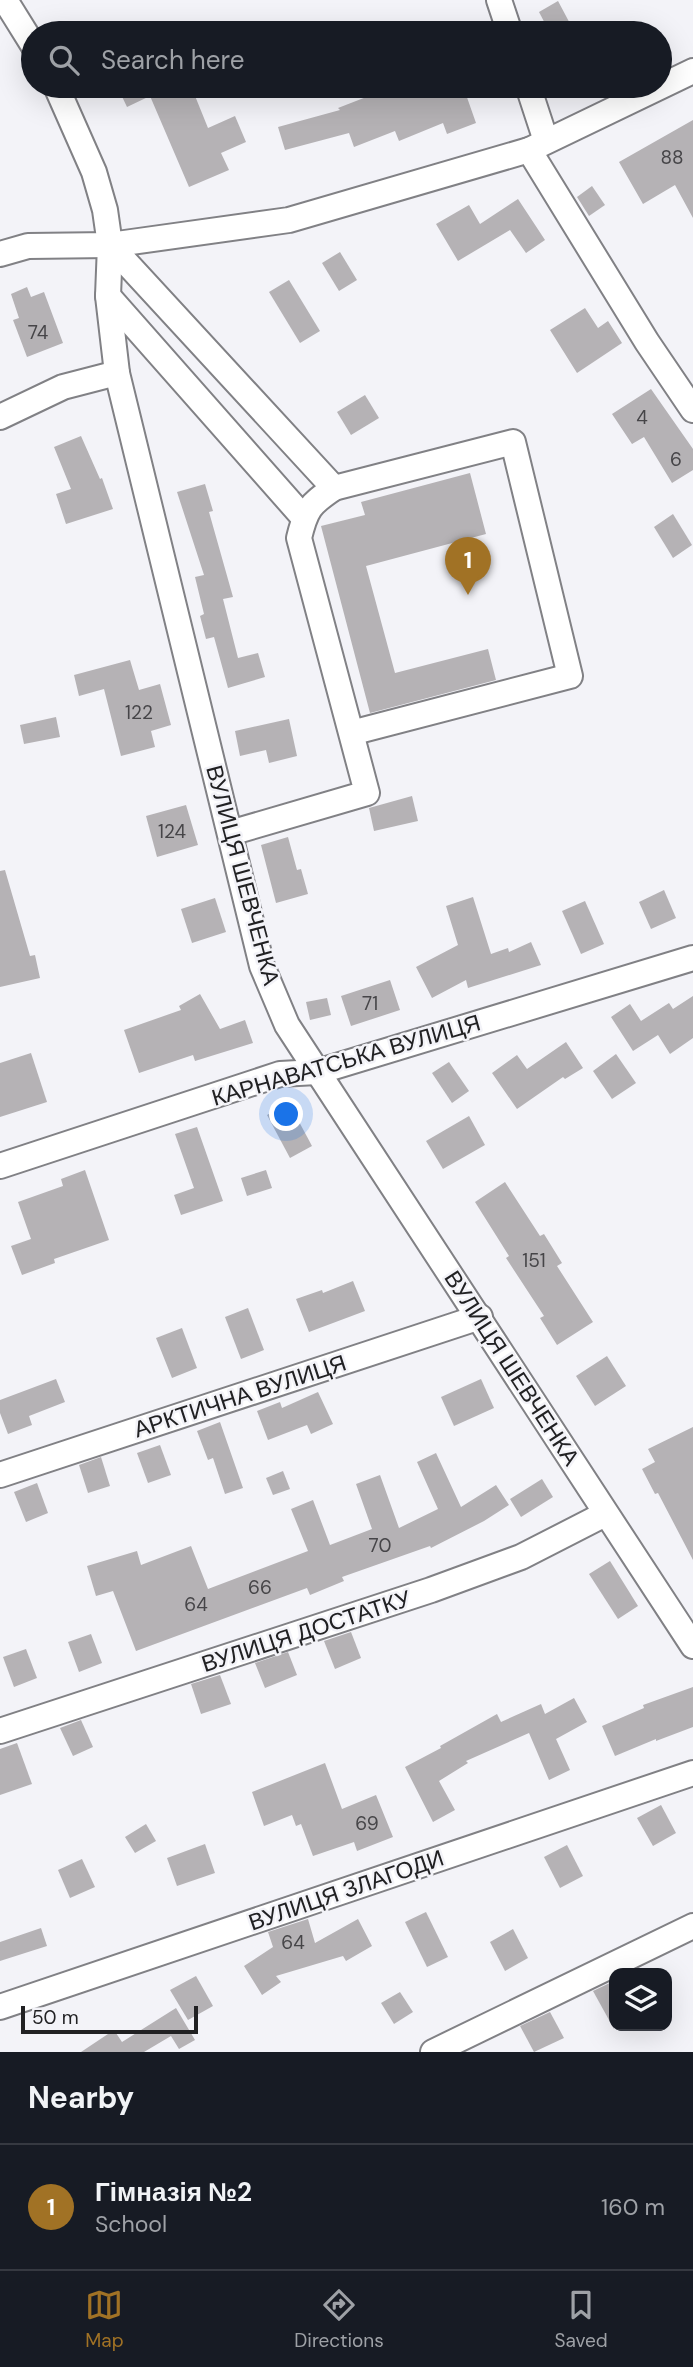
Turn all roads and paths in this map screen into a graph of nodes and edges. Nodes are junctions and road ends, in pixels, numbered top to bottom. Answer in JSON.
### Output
{"nodes":[{"id":1,"x":5,"y":0,"type":"edge"},
{"id":2,"x":499,"y":0,"type":"edge"},
{"id":3,"x":506,"y":21,"type":"edge"},
{"id":4,"x":21,"y":26,"type":"edge"},
{"id":5,"x":693,"y":71,"type":"edge"},
{"id":6,"x":672,"y":81,"type":"edge"},
{"id":7,"x":61,"y":98,"type":"edge"},
{"id":8,"x":530,"y":98,"type":"edge"},
{"id":9,"x":636,"y":98,"type":"edge"},
{"id":10,"x":537,"y":145,"type":"junction"},
{"id":11,"x":110,"y":245,"type":"junction"},
{"id":12,"x":0,"y":254,"type":"edge"},
{"id":13,"x":108,"y":296,"type":"junction"},
{"id":14,"x":117,"y":373,"type":"junction"},
{"id":15,"x":693,"y":410,"type":"edge"},
{"id":16,"x":0,"y":417,"type":"edge"},
{"id":17,"x":334,"y":488,"type":"junction"},
{"id":18,"x":304,"y":518,"type":"junction"},
{"id":19,"x":351,"y":733,"type":"junction"},
{"id":20,"x":230,"y":834,"type":"junction"},
{"id":21,"x":693,"y":958,"type":"edge"},
{"id":22,"x":317,"y":1072,"type":"junction"},
{"id":23,"x":0,"y":1166,"type":"edge"},
{"id":24,"x":480,"y":1317,"type":"junction"},
{"id":25,"x":0,"y":1475,"type":"edge"},
{"id":26,"x":605,"y":1514,"type":"junction"},
{"id":27,"x":693,"y":1646,"type":"edge"},
{"id":28,"x":0,"y":1731,"type":"edge"},
{"id":29,"x":693,"y":1773,"type":"edge"},
{"id":30,"x":693,"y":1926,"type":"edge"},
{"id":31,"x":0,"y":2007,"type":"edge"},
{"id":32,"x":433,"y":2052,"type":"edge"}],
"edges":[{"from":1,"to":4,"type":"street"},
{"from":2,"to":3,"type":"street"},
{"from":5,"to":6,"type":"street"},
{"from":7,"to":11,"type":"street","name":"ВУЛИЦЯ ШЕВЧЕНКА"},
{"from":8,"to":10,"type":"street"},
{"from":9,"to":10,"type":"street"},
{"from":10,"to":11,"type":"street"},
{"from":10,"to":15,"type":"street"},
{"from":11,"to":12,"type":"street"},
{"from":11,"to":13,"type":"street","name":"ВУЛИЦЯ ШЕВЧЕНКА"},
{"from":11,"to":17,"type":"street"},
{"from":13,"to":14,"type":"street","name":"ВУЛИЦЯ ШЕВЧЕНКА"},
{"from":13,"to":18,"type":"street"},
{"from":14,"to":16,"type":"street"},
{"from":14,"to":20,"type":"street","name":"ВУЛИЦЯ ШЕВЧЕНКА"},
{"from":17,"to":18,"type":"street"},
{"from":17,"to":19,"type":"street"},
{"from":18,"to":19,"type":"street"},
{"from":19,"to":20,"type":"street"},
{"from":20,"to":22,"type":"street","name":"ВУЛИЦЯ ШЕВЧЕНКА"},
{"from":21,"to":22,"type":"street","name":"КАРНАВАТСЬКА ВУЛИЦЯ"},
{"from":22,"to":23,"type":"street","name":"КАРНАВАТСЬКА ВУЛИЦЯ"},
{"from":22,"to":24,"type":"street","name":"ВУЛИЦЯ ШЕВЧЕНКА"},
{"from":24,"to":25,"type":"street","name":"АРКТИЧНА ВУЛИЦЯ"},
{"from":24,"to":26,"type":"street","name":"ВУЛИЦЯ ШЕВЧЕНКА"},
{"from":26,"to":27,"type":"street","name":"ВУЛИЦЯ ШЕВЧЕНКА"},
{"from":26,"to":28,"type":"street","name":"ВУЛИЦЯ ДОСТАТКУ"},
{"from":29,"to":31,"type":"street","name":"ВУЛИЦЯ ЗЛАГОДИ"},
{"from":30,"to":32,"type":"street"}]}
